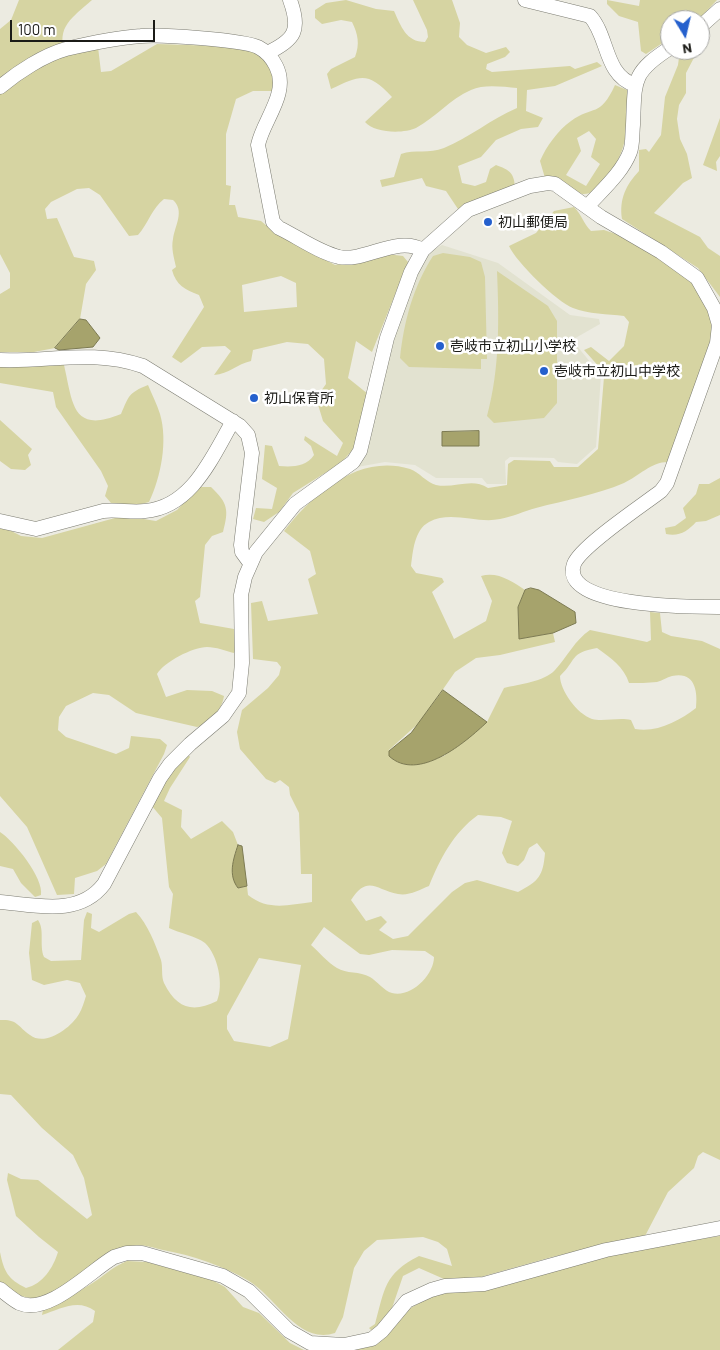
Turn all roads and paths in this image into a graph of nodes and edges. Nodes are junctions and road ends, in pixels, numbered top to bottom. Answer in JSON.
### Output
{"nodes":[{"id":1,"x":290,"y":0,"type":"edge"},
{"id":2,"x":525,"y":0,"type":"edge"},
{"id":3,"x":720,"y":9,"type":"edge"},
{"id":4,"x":710,"y":18,"type":"edge"},
{"id":5,"x":268,"y":53,"type":"junction"},
{"id":6,"x":660,"y":55,"type":"edge"},
{"id":7,"x":635,"y":84,"type":"junction"},
{"id":8,"x":0,"y":87,"type":"edge"},
{"id":9,"x":587,"y":207,"type":"junction"},
{"id":10,"x":423,"y":250,"type":"junction"},
{"id":11,"x":0,"y":360,"type":"edge"},
{"id":12,"x":233,"y":422,"type":"junction"},
{"id":13,"x":0,"y":521,"type":"edge"},
{"id":14,"x":250,"y":562,"type":"junction"},
{"id":15,"x":720,"y":607,"type":"edge"},
{"id":16,"x":0,"y":902,"type":"edge"},
{"id":17,"x":720,"y":1228,"type":"edge"},
{"id":18,"x":0,"y":1289,"type":"edge"}],
"edges":[{"from":1,"to":5,"type":"street"},
{"from":2,"to":7,"type":"street"},
{"from":3,"to":4,"type":"street"},
{"from":5,"to":8,"type":"street"},
{"from":5,"to":10,"type":"street"},
{"from":6,"to":7,"type":"street"},
{"from":7,"to":9,"type":"street"},
{"from":9,"to":10,"type":"street"},
{"from":9,"to":15,"type":"street"},
{"from":10,"to":14,"type":"street"},
{"from":11,"to":12,"type":"street"},
{"from":12,"to":13,"type":"street"},
{"from":12,"to":14,"type":"street"},
{"from":14,"to":16,"type":"street"},
{"from":17,"to":18,"type":"street"}]}
